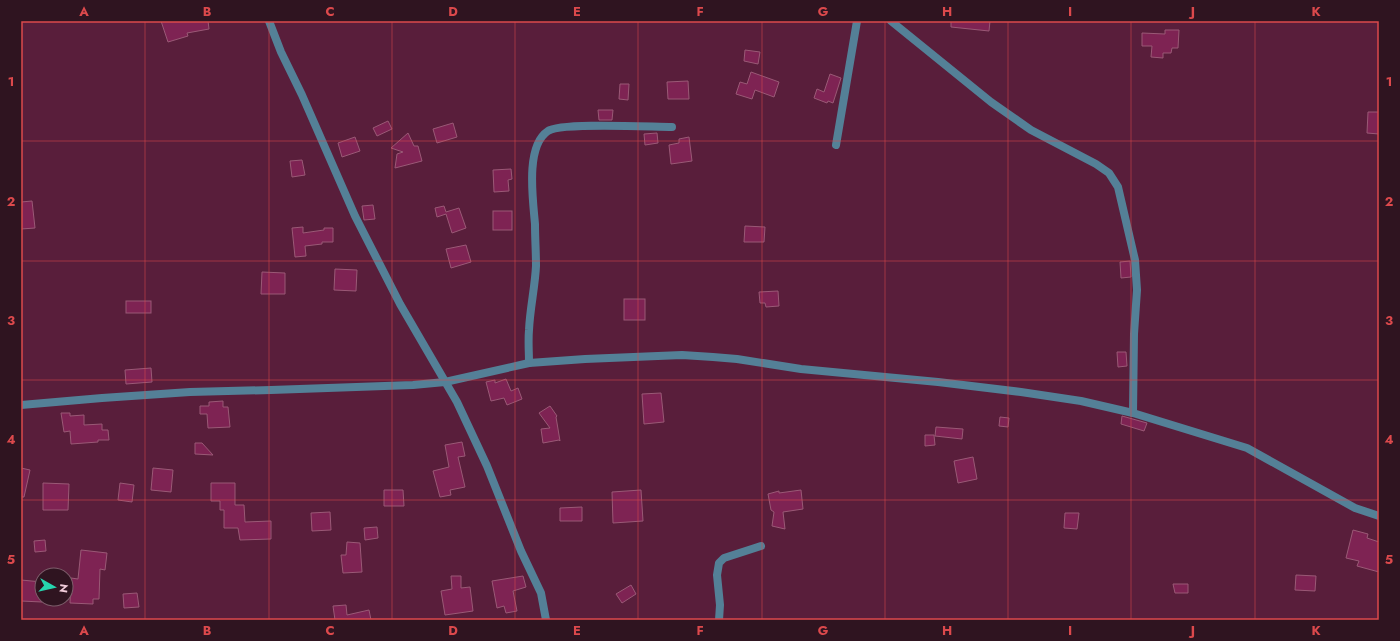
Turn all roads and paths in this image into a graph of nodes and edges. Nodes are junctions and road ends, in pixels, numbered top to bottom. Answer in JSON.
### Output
{"nodes":[{"id":1,"x":269,"y":21,"type":"edge"},
{"id":2,"x":857,"y":21,"type":"edge"},
{"id":3,"x":890,"y":21,"type":"edge"},
{"id":4,"x":672,"y":127,"type":"dead end"},
{"id":5,"x":836,"y":146,"type":"dead end"},
{"id":6,"x":529,"y":363,"type":"junction"},
{"id":7,"x":445,"y":382,"type":"junction"},
{"id":8,"x":21,"y":405,"type":"edge"},
{"id":9,"x":1133,"y":413,"type":"junction"},
{"id":10,"x":1379,"y":516,"type":"edge"},
{"id":11,"x":761,"y":546,"type":"dead end"},
{"id":12,"x":545,"y":619,"type":"edge"},
{"id":13,"x":719,"y":620,"type":"edge"}],
"edges":[{"from":1,"to":7,"type":"street"},
{"from":2,"to":5,"type":"street"},
{"from":3,"to":9,"type":"street"},
{"from":4,"to":6,"type":"street"},
{"from":6,"to":7,"type":"street"},
{"from":6,"to":9,"type":"street"},
{"from":7,"to":8,"type":"street"},
{"from":7,"to":12,"type":"street"},
{"from":9,"to":10,"type":"street"},
{"from":11,"to":13,"type":"street"}]}
